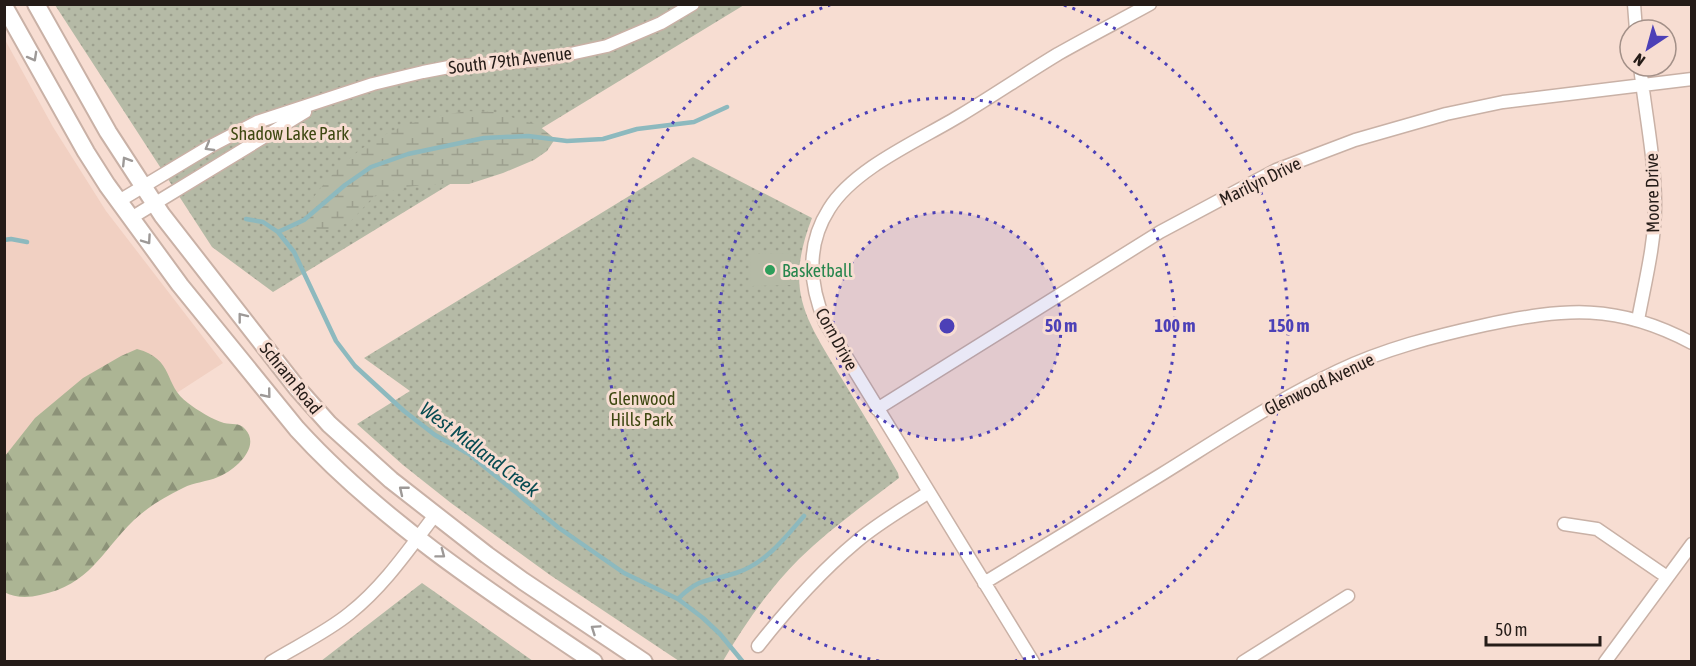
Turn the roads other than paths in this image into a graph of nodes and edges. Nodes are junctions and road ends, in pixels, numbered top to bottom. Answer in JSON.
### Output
{"nodes":[{"id":1,"x":36,"y":4,"type":"edge"},
{"id":2,"x":693,"y":4,"type":"edge"},
{"id":3,"x":1150,"y":4,"type":"edge"},
{"id":4,"x":4,"y":6,"type":"edge"},
{"id":5,"x":1641,"y":78,"type":"edge"},
{"id":6,"x":1692,"y":79,"type":"edge"},
{"id":7,"x":1642,"y":84,"type":"junction"},
{"id":8,"x":321,"y":102,"type":"junction"},
{"id":9,"x":142,"y":186,"type":"junction"},
{"id":10,"x":119,"y":201,"type":"junction"},
{"id":11,"x":154,"y":203,"type":"junction"},
{"id":12,"x":131,"y":218,"type":"junction"},
{"id":13,"x":1638,"y":320,"type":"junction"},
{"id":14,"x":1692,"y":343,"type":"edge"},
{"id":15,"x":877,"y":409,"type":"junction"},
{"id":16,"x":929,"y":492,"type":"junction"},
{"id":17,"x":435,"y":515,"type":"junction"},
{"id":18,"x":1564,"y":524,"type":"dead end"},
{"id":19,"x":418,"y":537,"type":"junction"},
{"id":20,"x":1692,"y":544,"type":"edge"},
{"id":21,"x":1667,"y":577,"type":"junction"},
{"id":22,"x":984,"y":584,"type":"junction"},
{"id":23,"x":1348,"y":596,"type":"dead end"},
{"id":24,"x":758,"y":646,"type":"dead end"},
{"id":25,"x":271,"y":662,"type":"edge"},
{"id":26,"x":594,"y":662,"type":"edge"},
{"id":27,"x":644,"y":662,"type":"edge"},
{"id":28,"x":1033,"y":662,"type":"edge"},
{"id":29,"x":1243,"y":662,"type":"edge"},
{"id":30,"x":1605,"y":662,"type":"edge"}],
"edges":[{"from":9,"to":1,"type":"main road","name":"Schram Road","one_way":true},
{"from":2,"to":8,"type":"street","name":"South 79th Avenue"},
{"from":3,"to":15,"type":"street","name":"Corn Drive"},
{"from":4,"to":10,"type":"main road","name":"Schram Road","one_way":true},
{"from":5,"to":7,"type":"street","name":"Moore Drive"},
{"from":6,"to":7,"type":"street","name":"Marilyn Drive"},
{"from":7,"to":13,"type":"street","name":"Moore Drive"},
{"from":7,"to":15,"type":"street","name":"Marilyn Drive"},
{"from":8,"to":9,"type":"street","name":"South 79th Avenue","one_way":true},
{"from":8,"to":11,"type":"street","name":"South 79th Avenue"},
{"from":9,"to":10,"type":"street","name":"South 79th Avenue"},
{"from":9,"to":11,"type":"main road","name":"Schram Road"},
{"from":10,"to":12,"type":"main road","name":"Schram Road"},
{"from":11,"to":12,"type":"street","name":"South 79th Avenue"},
{"from":17,"to":11,"type":"main road","name":"Schram Road","one_way":true},
{"from":12,"to":19,"type":"main road","name":"Schram Road","one_way":true},
{"from":13,"to":14,"type":"street","name":"Glenwood Avenue"},
{"from":13,"to":22,"type":"street","name":"Glenwood Avenue"},
{"from":15,"to":16,"type":"street","name":"Corn Drive"},
{"from":16,"to":22,"type":"street","name":"Corn Drive"},
{"from":16,"to":24,"type":"street"},
{"from":17,"to":19,"type":"street"},
{"from":27,"to":17,"type":"main road","name":"Schram Road","one_way":true},
{"from":18,"to":21,"type":"street"},
{"from":19,"to":25,"type":"street"},
{"from":19,"to":26,"type":"main road","name":"Schram Road","one_way":true},
{"from":20,"to":21,"type":"street"},
{"from":21,"to":30,"type":"street"},
{"from":22,"to":28,"type":"street","name":"Corn Drive"},
{"from":23,"to":29,"type":"street"}]}
